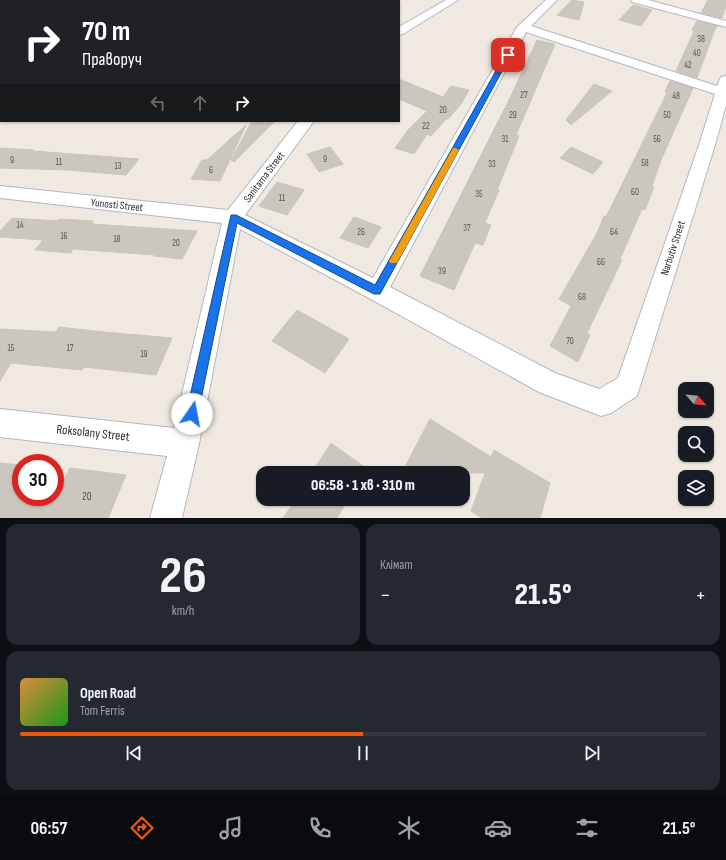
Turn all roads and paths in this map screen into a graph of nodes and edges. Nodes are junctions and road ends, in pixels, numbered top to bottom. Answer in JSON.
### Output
{"nodes":[{"id":1,"x":453,"y":0,"type":"edge"},
{"id":2,"x":552,"y":0,"type":"edge"},
{"id":3,"x":636,"y":0,"type":"edge"},
{"id":4,"x":726,"y":24,"type":"edge"},
{"id":5,"x":523,"y":27,"type":"junction"},
{"id":6,"x":400,"y":31,"type":"edge"},
{"id":7,"x":724,"y":86,"type":"edge"},
{"id":8,"x":305,"y":122,"type":"edge"},
{"id":9,"x":0,"y":192,"type":"edge"},
{"id":10,"x":234,"y":217,"type":"junction"},
{"id":11,"x":377,"y":291,"type":"junction"},
{"id":12,"x":0,"y":423,"type":"edge"},
{"id":13,"x":185,"y":444,"type":"junction"},
{"id":14,"x":166,"y":518,"type":"edge"}],
"edges":[{"from":1,"to":6,"type":"street"},
{"from":2,"to":5,"type":"street"},
{"from":3,"to":4,"type":"street"},
{"from":5,"to":7,"type":"street"},
{"from":5,"to":11,"type":"street"},
{"from":7,"to":11,"type":"street","name":"Narbutiv Street"},
{"from":8,"to":10,"type":"street","name":"Sanitarna Street"},
{"from":9,"to":10,"type":"street","name":"Yunosti Street"},
{"from":10,"to":11,"type":"street"},
{"from":10,"to":13,"type":"street","name":"Sanitarna Street"},
{"from":12,"to":13,"type":"street","name":"Roksolany Street"},
{"from":13,"to":14,"type":"street","name":"Sanitarna Street"}]}
